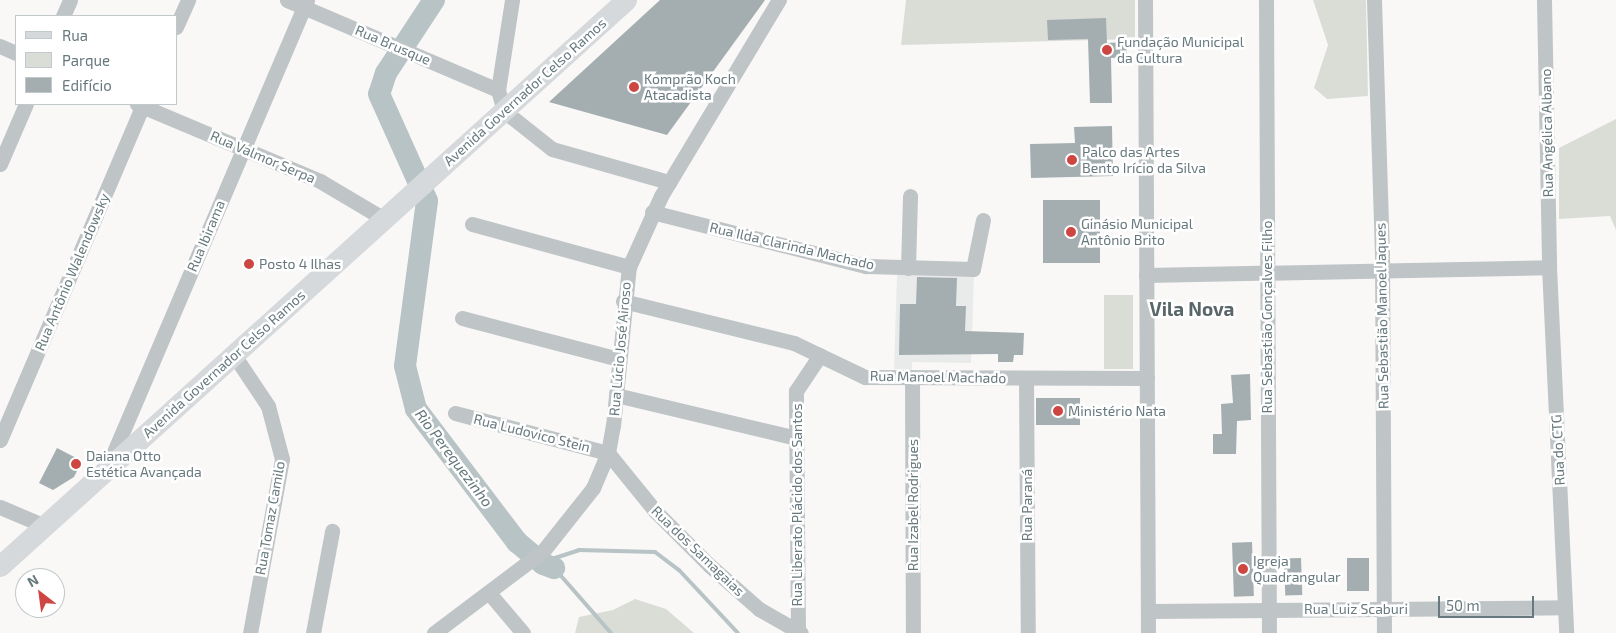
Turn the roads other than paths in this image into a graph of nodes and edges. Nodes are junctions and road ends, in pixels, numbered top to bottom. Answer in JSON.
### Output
{"nodes":[{"id":1,"x":70,"y":0,"type":"edge"},
{"id":2,"x":188,"y":0,"type":"edge"},
{"id":3,"x":287,"y":0,"type":"edge"},
{"id":4,"x":512,"y":0,"type":"edge"},
{"id":5,"x":626,"y":0,"type":"edge"},
{"id":6,"x":779,"y":0,"type":"edge"},
{"id":7,"x":1145,"y":0,"type":"edge"},
{"id":8,"x":1266,"y":0,"type":"edge"},
{"id":9,"x":1374,"y":0,"type":"edge"},
{"id":10,"x":1544,"y":0,"type":"edge"},
{"id":11,"x":305,"y":4,"type":"edge"},
{"id":12,"x":63,"y":15,"type":"edge"},
{"id":13,"x":178,"y":22,"type":"edge"},
{"id":14,"x":0,"y":46,"type":"edge"},
{"id":15,"x":15,"y":53,"type":"edge"},
{"id":16,"x":498,"y":90,"type":"junction"},
{"id":17,"x":26,"y":105,"type":"edge"},
{"id":18,"x":141,"y":105,"type":"edge"},
{"id":19,"x":504,"y":111,"type":"junction"},
{"id":20,"x":243,"y":148,"type":"junction"},
{"id":21,"x":0,"y":164,"type":"edge"},
{"id":22,"x":668,"y":182,"type":"junction"},
{"id":23,"x":910,"y":196,"type":"dead end"},
{"id":24,"x":652,"y":212,"type":"junction"},
{"id":25,"x":384,"y":219,"type":"junction"},
{"id":26,"x":983,"y":220,"type":"dead end"},
{"id":27,"x":472,"y":224,"type":"dead end"},
{"id":28,"x":629,"y":267,"type":"junction"},
{"id":29,"x":1549,"y":267,"type":"junction"},
{"id":30,"x":908,"y":268,"type":"junction"},
{"id":31,"x":1267,"y":273,"type":"junction"},
{"id":32,"x":1382,"y":273,"type":"junction"},
{"id":33,"x":1146,"y":276,"type":"junction"},
{"id":34,"x":623,"y":301,"type":"junction"},
{"id":35,"x":462,"y":318,"type":"dead end"},
{"id":36,"x":234,"y":355,"type":"junction"},
{"id":37,"x":820,"y":355,"type":"junction"},
{"id":38,"x":618,"y":359,"type":"junction"},
{"id":39,"x":912,"y":378,"type":"junction"},
{"id":40,"x":1026,"y":378,"type":"junction"},
{"id":41,"x":1147,"y":378,"type":"junction"},
{"id":42,"x":616,"y":395,"type":"junction"},
{"id":43,"x":455,"y":413,"type":"dead end"},
{"id":44,"x":796,"y":438,"type":"junction"},
{"id":45,"x":0,"y":440,"type":"edge"},
{"id":46,"x":608,"y":453,"type":"junction"},
{"id":47,"x":105,"y":472,"type":"junction"},
{"id":48,"x":0,"y":507,"type":"edge"},
{"id":49,"x":45,"y":526,"type":"junction"},
{"id":50,"x":332,"y":531,"type":"dead end"},
{"id":51,"x":0,"y":566,"type":"edge"},
{"id":52,"x":490,"y":594,"type":"junction"},
{"id":53,"x":1565,"y":607,"type":"junction"},
{"id":54,"x":1384,"y":609,"type":"junction"},
{"id":55,"x":1269,"y":610,"type":"junction"},
{"id":56,"x":1148,"y":611,"type":"junction"},
{"id":57,"x":800,"y":632,"type":"edge"},
{"id":58,"x":250,"y":633,"type":"edge"},
{"id":59,"x":313,"y":633,"type":"edge"},
{"id":60,"x":434,"y":633,"type":"edge"},
{"id":61,"x":522,"y":633,"type":"edge"},
{"id":62,"x":913,"y":633,"type":"edge"},
{"id":63,"x":1028,"y":633,"type":"edge"},
{"id":64,"x":1148,"y":633,"type":"edge"},
{"id":65,"x":1269,"y":633,"type":"edge"},
{"id":66,"x":1384,"y":633,"type":"edge"},
{"id":67,"x":1566,"y":633,"type":"edge"}],
"edges":[{"from":1,"to":12,"type":"street"},
{"from":2,"to":13,"type":"street"},
{"from":3,"to":11,"type":"street","name":"Rua Brusque"},
{"from":4,"to":16,"type":"street"},
{"from":5,"to":19,"type":"main road","name":"Avenida Governador Celso Ramos"},
{"from":6,"to":22,"type":"street","name":"Rua Lúcio José Airoso"},
{"from":7,"to":33,"type":"street"},
{"from":8,"to":31,"type":"street","name":"Rua Sebastião Gonçalves Filho"},
{"from":9,"to":32,"type":"street","name":"Rua Sebastião Manoel Jaques"},
{"from":10,"to":29,"type":"street","name":"Rua Angélica Albano"},
{"from":11,"to":16,"type":"street","name":"Rua Brusque"},
{"from":11,"to":20,"type":"street","name":"Rua Ibirama"},
{"from":14,"to":15,"type":"street"},
{"from":16,"to":19,"type":"street"},
{"from":17,"to":21,"type":"street"},
{"from":18,"to":20,"type":"street","name":"Rua Valmor Serpa"},
{"from":18,"to":45,"type":"street","name":"Rua Antônio Walendowsky"},
{"from":19,"to":22,"type":"street"},
{"from":19,"to":25,"type":"main road","name":"Avenida Governador Celso Ramos"},
{"from":20,"to":25,"type":"street","name":"Rua Valmor Serpa"},
{"from":20,"to":47,"type":"street","name":"Rua Ibirama"},
{"from":22,"to":24,"type":"street","name":"Rua Lúcio José Airoso"},
{"from":23,"to":30,"type":"street"},
{"from":24,"to":28,"type":"street","name":"Rua Lúcio José Airoso"},
{"from":24,"to":30,"type":"street","name":"Rua Ilda Clarinda Machado"},
{"from":25,"to":36,"type":"main road","name":"Avenida Governador Celso Ramos"},
{"from":26,"to":30,"type":"street","name":"Rua Ilda Clarinda Machado"},
{"from":27,"to":28,"type":"street"},
{"from":28,"to":34,"type":"street","name":"Rua Lúcio José Airoso"},
{"from":29,"to":32,"type":"street"},
{"from":29,"to":53,"type":"street","name":"Rua do CTG"},
{"from":31,"to":32,"type":"street"},
{"from":31,"to":33,"type":"street"},
{"from":31,"to":55,"type":"street","name":"Rua Sebastião Gonçalves Filho"},
{"from":32,"to":54,"type":"street","name":"Rua Sebastião Manoel Jaques"},
{"from":33,"to":41,"type":"street"},
{"from":34,"to":37,"type":"street","name":"Rua Manoel Machado"},
{"from":34,"to":38,"type":"street","name":"Rua Lúcio José Airoso"},
{"from":35,"to":38,"type":"street"},
{"from":36,"to":47,"type":"main road","name":"Avenida Governador Celso Ramos"},
{"from":36,"to":58,"type":"street","name":"Rua Tomaz Camilo"},
{"from":37,"to":39,"type":"street","name":"Rua Manoel Machado"},
{"from":37,"to":44,"type":"street","name":"Rua Liberato Plácido dos Santos"},
{"from":38,"to":42,"type":"street","name":"Rua Lúcio José Airoso"},
{"from":39,"to":40,"type":"street","name":"Rua Manoel Machado"},
{"from":39,"to":62,"type":"street","name":"Rua Izabel Rodrigues"},
{"from":40,"to":41,"type":"street","name":"Rua Manoel Machado"},
{"from":40,"to":63,"type":"street","name":"Rua Paraná"},
{"from":41,"to":56,"type":"street"},
{"from":42,"to":44,"type":"street"},
{"from":42,"to":46,"type":"street","name":"Rua Lúcio José Airoso"},
{"from":43,"to":46,"type":"street","name":"Rua Ludovico Stein"},
{"from":44,"to":57,"type":"street","name":"Rua Liberato Plácido dos Santos"},
{"from":46,"to":52,"type":"street","name":"Rua Lúcio José Airoso"},
{"from":46,"to":57,"type":"street","name":"Rua dos Samagaias"},
{"from":47,"to":49,"type":"main road","name":"Avenida Governador Celso Ramos"},
{"from":48,"to":49,"type":"street"},
{"from":49,"to":51,"type":"main road","name":"Avenida Governador Celso Ramos"},
{"from":50,"to":59,"type":"street"},
{"from":52,"to":60,"type":"street","name":"Rua Lúcio José Airoso"},
{"from":52,"to":61,"type":"street"},
{"from":53,"to":54,"type":"street","name":"Rua Luiz Scaburi"},
{"from":53,"to":67,"type":"street","name":"Rua do CTG"},
{"from":54,"to":55,"type":"street","name":"Rua Luiz Scaburi"},
{"from":54,"to":66,"type":"street","name":"Rua Sebastião Manoel Jaques"},
{"from":55,"to":56,"type":"street","name":"Rua Luiz Scaburi"},
{"from":55,"to":65,"type":"street","name":"Rua Sebastião Gonçalves Filho"},
{"from":56,"to":64,"type":"street"}]}
